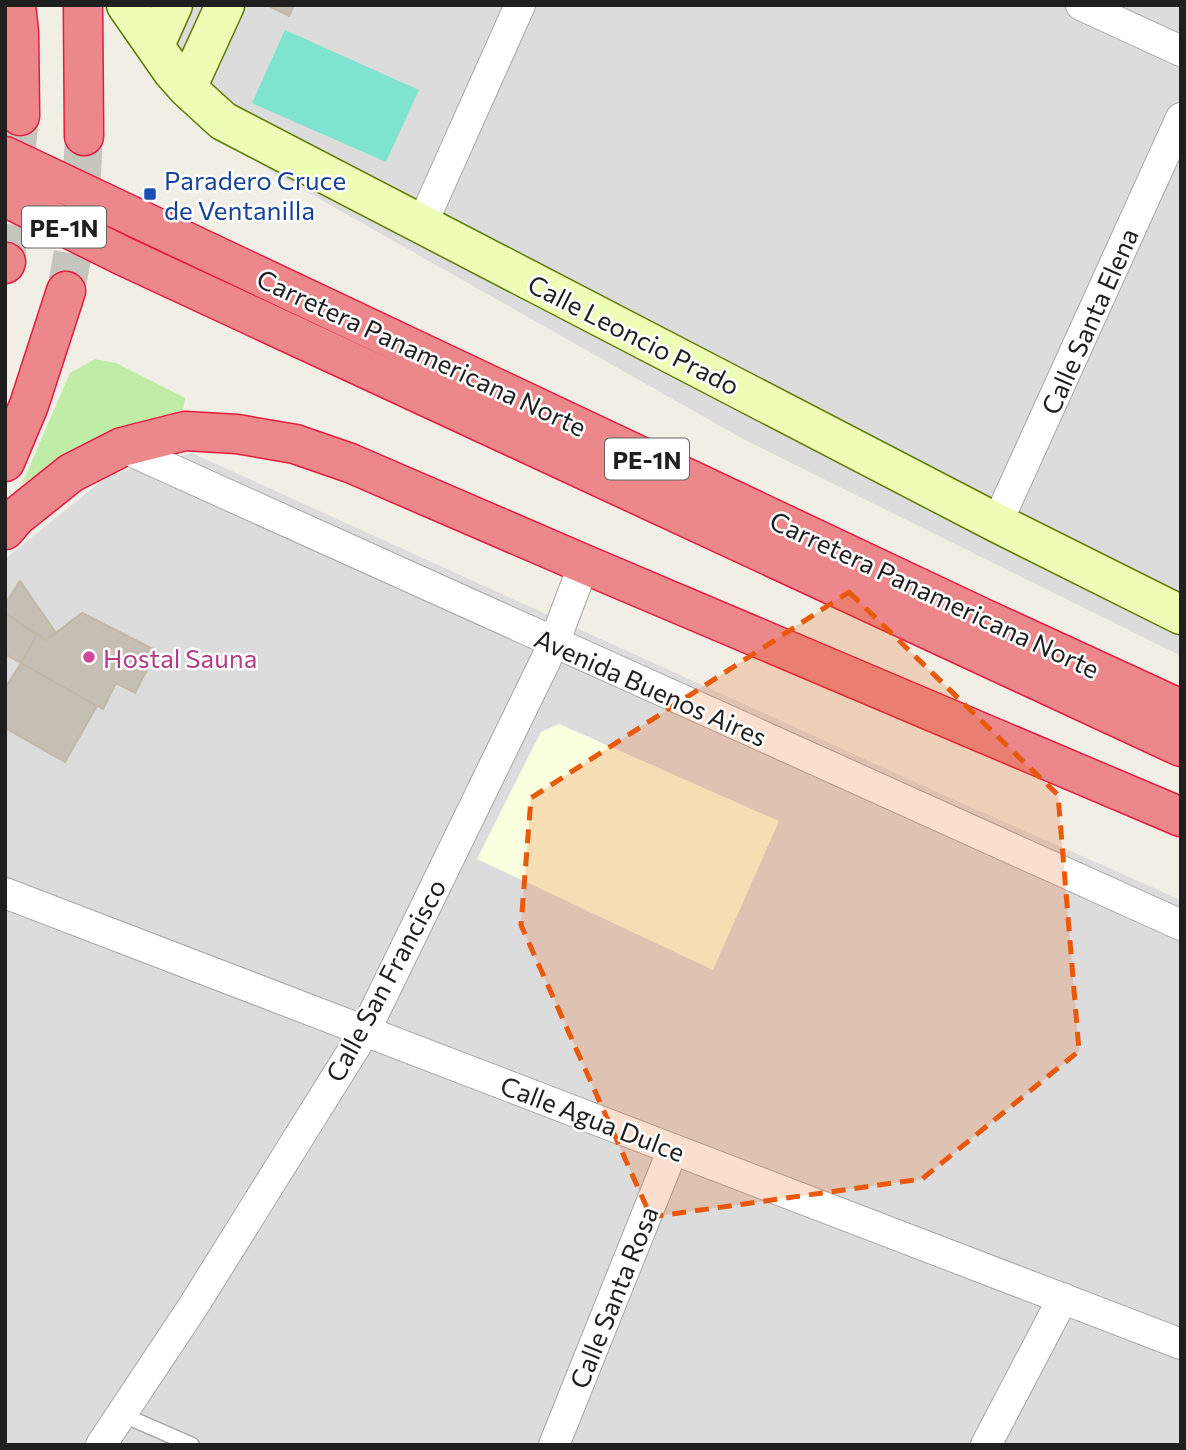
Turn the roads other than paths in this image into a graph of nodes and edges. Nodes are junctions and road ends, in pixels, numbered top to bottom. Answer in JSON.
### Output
{"nodes":[{"id":1,"x":16,"y":5,"type":"edge"},
{"id":2,"x":83,"y":5,"type":"edge"},
{"id":3,"x":125,"y":5,"type":"edge"},
{"id":4,"x":173,"y":5,"type":"edge"},
{"id":5,"x":225,"y":5,"type":"edge"},
{"id":6,"x":520,"y":5,"type":"edge"},
{"id":7,"x":1081,"y":5,"type":"edge"},
{"id":8,"x":155,"y":45,"type":"junction"},
{"id":9,"x":1181,"y":51,"type":"edge"},
{"id":10,"x":187,"y":88,"type":"junction"},
{"id":11,"x":20,"y":116,"type":"tunnel mouth"},
{"id":12,"x":1181,"y":118,"type":"edge"},
{"id":13,"x":84,"y":136,"type":"tunnel mouth"},
{"id":14,"x":5,"y":156,"type":"edge"},
{"id":15,"x":5,"y":197,"type":"edge"},
{"id":16,"x":422,"y":225,"type":"junction"},
{"id":17,"x":66,"y":291,"type":"tunnel mouth"},
{"id":18,"x":122,"y":447,"type":"junction"},
{"id":19,"x":5,"y":462,"type":"edge"},
{"id":20,"x":997,"y":523,"type":"junction"},
{"id":21,"x":5,"y":530,"type":"edge"},
{"id":22,"x":584,"y":564,"type":"junction"},
{"id":23,"x":1181,"y":615,"type":"edge"},
{"id":24,"x":554,"y":643,"type":"junction"},
{"id":25,"x":1181,"y":709,"type":"edge"},
{"id":26,"x":1181,"y":747,"type":"edge"},
{"id":27,"x":1181,"y":817,"type":"edge"},
{"id":28,"x":5,"y":893,"type":"edge"},
{"id":29,"x":1181,"y":925,"type":"edge"},
{"id":30,"x":365,"y":1031,"type":"junction"},
{"id":31,"x":673,"y":1149,"type":"junction"},
{"id":32,"x":1063,"y":1298,"type":"junction"},
{"id":33,"x":1181,"y":1344,"type":"edge"},
{"id":34,"x":121,"y":1414,"type":"junction"},
{"id":35,"x":101,"y":1445,"type":"edge"},
{"id":36,"x":192,"y":1445,"type":"edge"},
{"id":37,"x":554,"y":1445,"type":"edge"},
{"id":38,"x":986,"y":1445,"type":"edge"}],
"edges":[{"from":1,"to":11,"type":"highway"},
{"from":2,"to":13,"type":"highway"},
{"from":3,"to":8,"type":"street","name":"Calle Leoncio Prado"},
{"from":4,"to":8,"type":"street"},
{"from":5,"to":10,"type":"street"},
{"from":6,"to":16,"type":"street"},
{"from":7,"to":9,"type":"street"},
{"from":8,"to":10,"type":"street","name":"Calle Leoncio Prado"},
{"from":10,"to":16,"type":"street","name":"Calle Leoncio Prado"},
{"from":12,"to":20,"type":"street","name":"Calle Santa Elena"},
{"from":14,"to":25,"type":"highway","name":"Carretera Panamericana Norte","number":"PE-1N"},
{"from":15,"to":26,"type":"highway","name":"Carretera Panamericana Norte","number":"PE-1N"},
{"from":16,"to":20,"type":"street","name":"Calle Leoncio Prado"},
{"from":17,"to":19,"type":"highway"},
{"from":18,"to":21,"type":"highway"},
{"from":18,"to":22,"type":"highway"},
{"from":18,"to":24,"type":"street","name":"Avenida Buenos Aires"},
{"from":20,"to":23,"type":"street","name":"Calle Leoncio Prado"},
{"from":22,"to":24,"type":"street","name":"Calle San Francisco"},
{"from":22,"to":27,"type":"highway"},
{"from":24,"to":29,"type":"street","name":"Avenida Buenos Aires"},
{"from":24,"to":30,"type":"street","name":"Calle San Francisco"},
{"from":28,"to":30,"type":"street","name":"Calle Agua Dulce"},
{"from":30,"to":31,"type":"street","name":"Calle Agua Dulce"},
{"from":30,"to":34,"type":"street","name":"Calle San Francisco"},
{"from":31,"to":32,"type":"street","name":"Calle Agua Dulce"},
{"from":31,"to":37,"type":"street","name":"Calle Santa Rosa"},
{"from":32,"to":33,"type":"street","name":"Calle Agua Dulce"},
{"from":32,"to":38,"type":"street"},
{"from":34,"to":35,"type":"street","name":"Calle San Francisco"},
{"from":34,"to":36,"type":"lane"}]}
